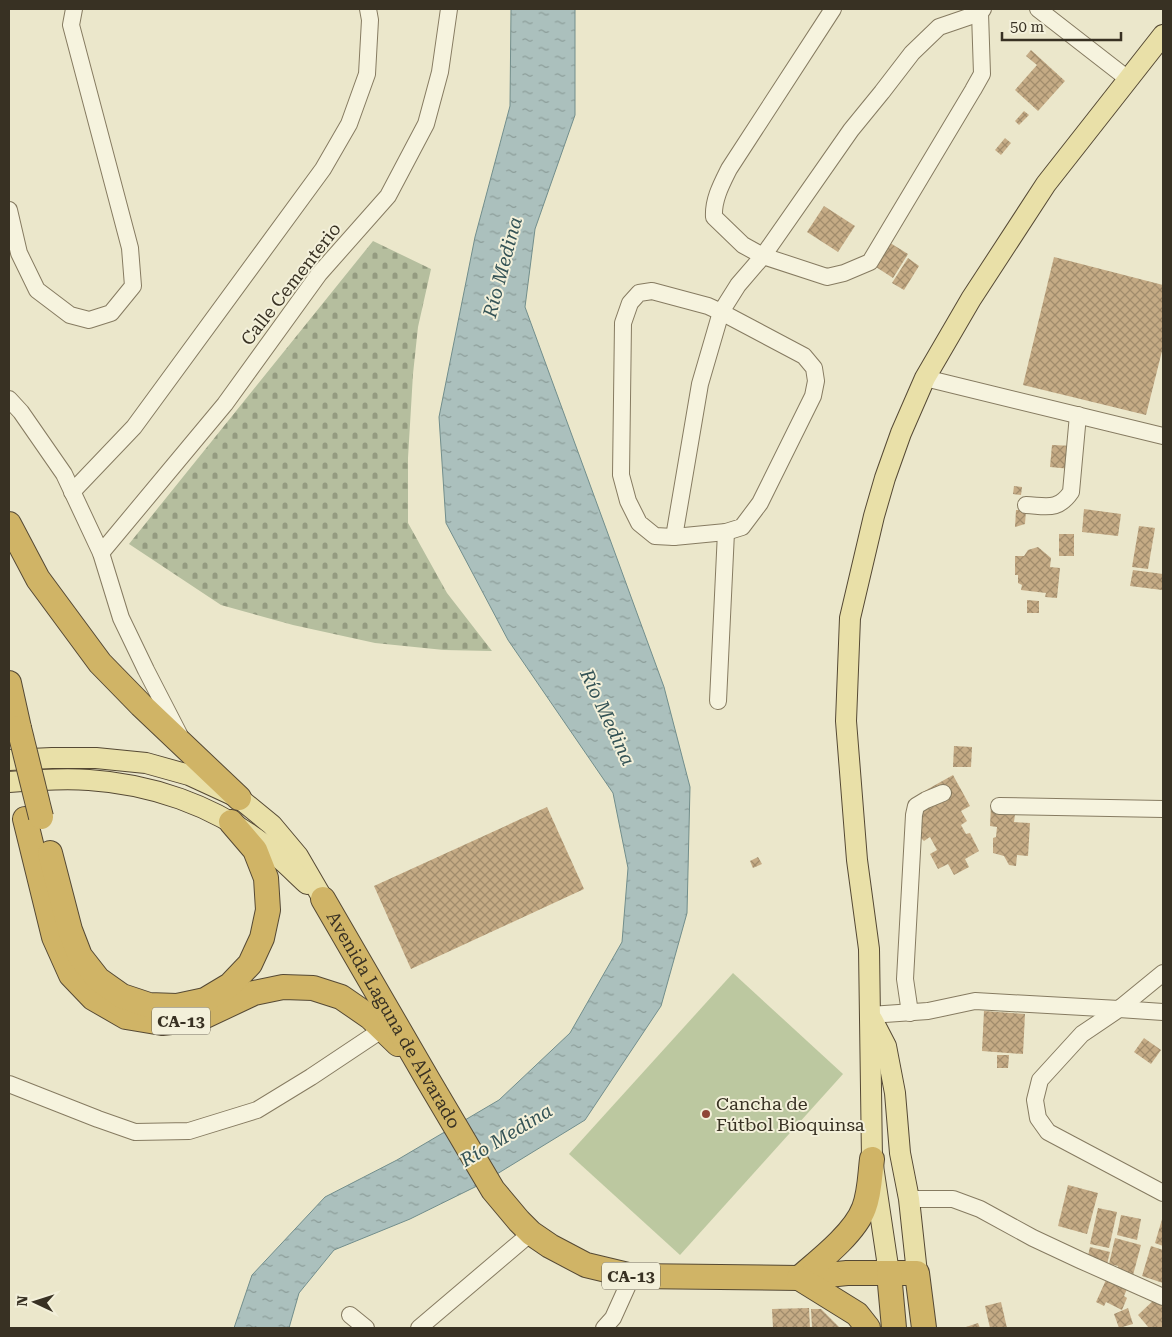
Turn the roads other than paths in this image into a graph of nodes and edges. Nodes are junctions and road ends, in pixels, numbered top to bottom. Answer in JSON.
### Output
{"nodes":[{"id":1,"x":74,"y":9,"type":"edge"},
{"id":2,"x":368,"y":9,"type":"edge"},
{"id":3,"x":449,"y":9,"type":"edge"},
{"id":4,"x":833,"y":9,"type":"edge"},
{"id":5,"x":1038,"y":9,"type":"edge"},
{"id":6,"x":982,"y":11,"type":"edge"},
{"id":7,"x":1163,"y":35,"type":"edge"},
{"id":8,"x":1128,"y":79,"type":"junction"},
{"id":9,"x":9,"y":210,"type":"edge"},
{"id":10,"x":763,"y":256,"type":"junction"},
{"id":11,"x":721,"y":312,"type":"junction"},
{"id":12,"x":925,"y":378,"type":"junction"},
{"id":13,"x":9,"y":399,"type":"edge"},
{"id":14,"x":1078,"y":415,"type":"junction"},
{"id":15,"x":1162,"y":431,"type":"edge"},
{"id":16,"x":72,"y":492,"type":"junction"},
{"id":17,"x":1026,"y":505,"type":"dead end"},
{"id":18,"x":9,"y":524,"type":"edge"},
{"id":19,"x":726,"y":532,"type":"junction"},
{"id":20,"x":674,"y":537,"type":"junction"},
{"id":21,"x":101,"y":553,"type":"junction"},
{"id":22,"x":9,"y":683,"type":"edge"},
{"id":23,"x":718,"y":701,"type":"dead end"},
{"id":24,"x":14,"y":736,"type":"edge"},
{"id":25,"x":186,"y":747,"type":"junction"},
{"id":26,"x":9,"y":760,"type":"edge"},
{"id":27,"x":9,"y":782,"type":"edge"},
{"id":28,"x":943,"y":793,"type":"dead end"},
{"id":29,"x":239,"y":798,"type":"junction"},
{"id":30,"x":999,"y":806,"type":"dead end"},
{"id":31,"x":1163,"y":809,"type":"edge"},
{"id":32,"x":33,"y":818,"type":"junction"},
{"id":33,"x":231,"y":822,"type":"junction"},
{"id":34,"x":323,"y":899,"type":"junction"},
{"id":35,"x":1163,"y":972,"type":"edge"},
{"id":36,"x":1119,"y":1009,"type":"junction"},
{"id":37,"x":1163,"y":1012,"type":"edge"},
{"id":38,"x":910,"y":1013,"type":"junction"},
{"id":39,"x":870,"y":1015,"type":"junction"},
{"id":40,"x":383,"y":1029,"type":"junction"},
{"id":41,"x":428,"y":1080,"type":"junction"},
{"id":42,"x":9,"y":1084,"type":"edge"},
{"id":43,"x":872,"y":1159,"type":"junction"},
{"id":44,"x":1163,"y":1194,"type":"edge"},
{"id":45,"x":909,"y":1199,"type":"junction"},
{"id":46,"x":531,"y":1233,"type":"junction"},
{"id":47,"x":889,"y":1273,"type":"junction"},
{"id":48,"x":917,"y":1273,"type":"junction"},
{"id":49,"x":632,"y":1276,"type":"junction"},
{"id":50,"x":798,"y":1278,"type":"junction"},
{"id":51,"x":1163,"y":1297,"type":"edge"},
{"id":52,"x":350,"y":1315,"type":"dead end"},
{"id":53,"x":366,"y":1328,"type":"edge"},
{"id":54,"x":420,"y":1328,"type":"edge"},
{"id":55,"x":604,"y":1328,"type":"edge"},
{"id":56,"x":868,"y":1328,"type":"edge"},
{"id":57,"x":894,"y":1328,"type":"edge"},
{"id":58,"x":924,"y":1328,"type":"edge"}],
"edges":[{"from":1,"to":9,"type":"street"},
{"from":2,"to":16,"type":"street"},
{"from":3,"to":21,"type":"street","name":"Calle Cementerio"},
{"from":4,"to":10,"type":"street"},
{"from":5,"to":8,"type":"street"},
{"from":6,"to":10,"type":"street"},
{"from":6,"to":10,"type":"street"},
{"from":7,"to":8,"type":"main road"},
{"from":8,"to":12,"type":"main road"},
{"from":10,"to":11,"type":"street"},
{"from":11,"to":19,"type":"street"},
{"from":11,"to":20,"type":"street"},
{"from":11,"to":20,"type":"street"},
{"from":12,"to":14,"type":"street"},
{"from":12,"to":39,"type":"main road"},
{"from":13,"to":16,"type":"street"},
{"from":14,"to":15,"type":"street"},
{"from":14,"to":17,"type":"street"},
{"from":16,"to":21,"type":"street"},
{"from":18,"to":25,"type":"highway"},
{"from":19,"to":20,"type":"street"},
{"from":19,"to":23,"type":"street"},
{"from":21,"to":25,"type":"street"},
{"from":22,"to":24,"type":"highway","number":"CA-13"},
{"from":24,"to":32,"type":"highway","number":"CA-13"},
{"from":25,"to":29,"type":"highway"},
{"from":26,"to":29,"type":"main road","name":"Avenida Laguna de Alvarado"},
{"from":27,"to":33,"type":"main road","name":"Avenida Laguna de Alvarado"},
{"from":28,"to":38,"type":"street"},
{"from":29,"to":34,"type":"main road","name":"Avenida Laguna de Alvarado","number":"CA-13"},
{"from":30,"to":31,"type":"street"},
{"from":32,"to":33,"type":"highway"},
{"from":32,"to":40,"type":"highway","number":"CA-13"},
{"from":33,"to":34,"type":"main road","name":"Avenida Laguna de Alvarado"},
{"from":34,"to":41,"type":"highway","name":"Avenida Laguna de Alvarado","number":"CA-13"},
{"from":35,"to":36,"type":"street"},
{"from":36,"to":37,"type":"street"},
{"from":36,"to":38,"type":"street"},
{"from":36,"to":44,"type":"street"},
{"from":38,"to":39,"type":"street"},
{"from":39,"to":43,"type":"main road"},
{"from":39,"to":45,"type":"main road"},
{"from":40,"to":41,"type":"highway","number":"CA-13"},
{"from":40,"to":42,"type":"street"},
{"from":41,"to":46,"type":"highway","name":"Avenida Laguna de Alvarado","number":"CA-13"},
{"from":43,"to":47,"type":"main road"},
{"from":43,"to":50,"type":"highway"},
{"from":45,"to":48,"type":"main road"},
{"from":45,"to":51,"type":"street"},
{"from":46,"to":49,"type":"highway","name":"Avenida Laguna de Alvarado","number":"CA-13"},
{"from":46,"to":54,"type":"street"},
{"from":47,"to":48,"type":"highway","name":"Avenida Laguna de Alvarado","number":"CA-13"},
{"from":47,"to":50,"type":"highway","name":"Avenida Laguna de Alvarado","number":"CA-13"},
{"from":47,"to":57,"type":"highway"},
{"from":48,"to":58,"type":"highway"},
{"from":49,"to":50,"type":"highway","name":"Avenida Laguna de Alvarado","number":"CA-13"},
{"from":49,"to":55,"type":"street"},
{"from":50,"to":56,"type":"highway"},
{"from":52,"to":53,"type":"street"}]}
